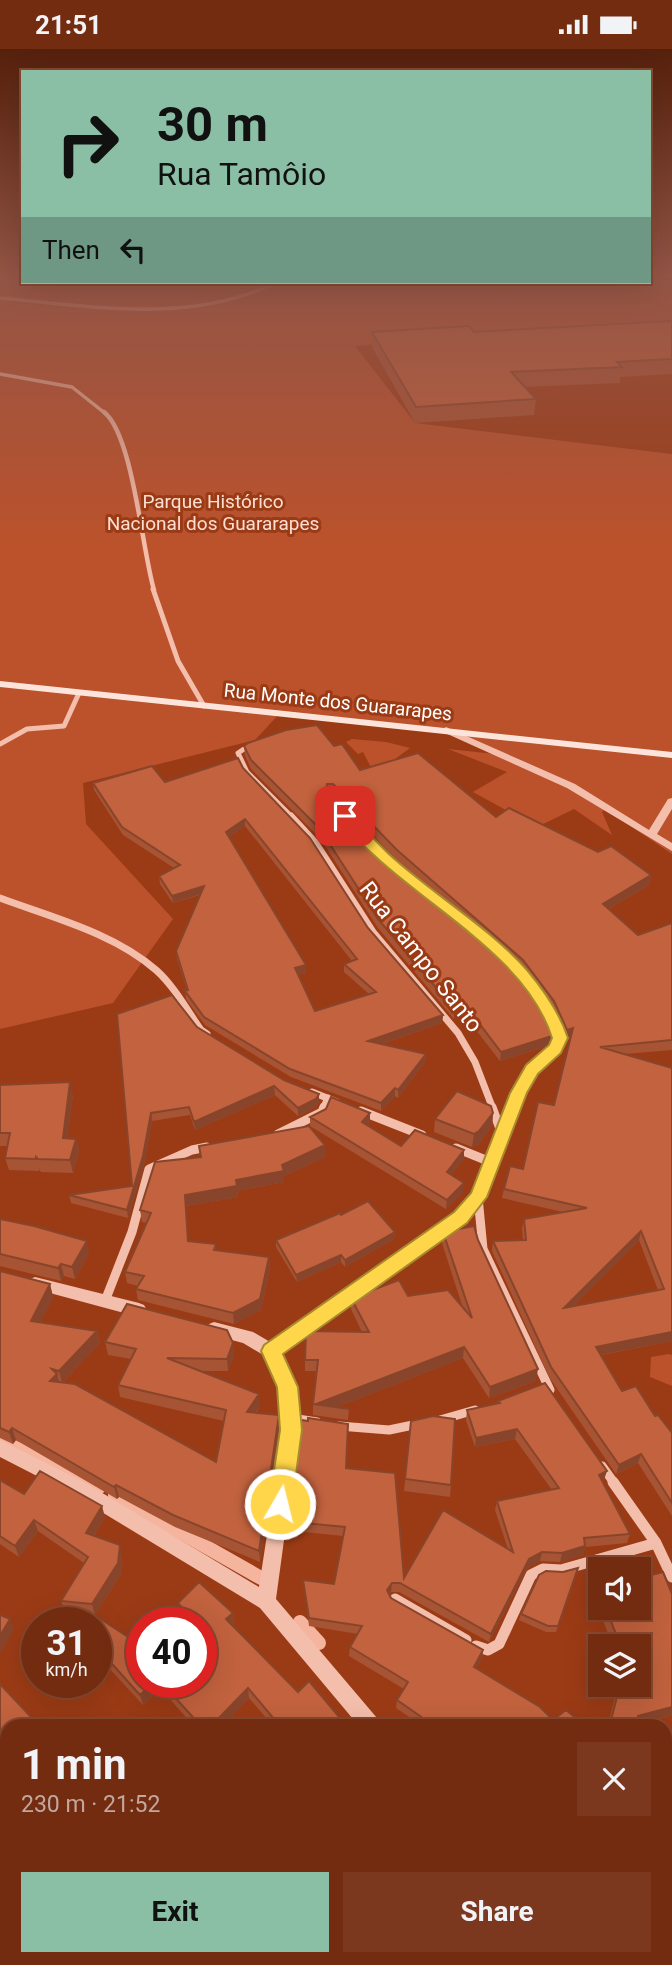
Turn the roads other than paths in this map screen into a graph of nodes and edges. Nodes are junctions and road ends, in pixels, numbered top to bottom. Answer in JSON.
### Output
{"nodes":[{"id":1,"x":0,"y":374,"type":"edge"},
{"id":2,"x":0,"y":684,"type":"edge"},
{"id":3,"x":79,"y":693,"type":"junction"},
{"id":4,"x":204,"y":706,"type":"junction"},
{"id":5,"x":446,"y":730,"type":"junction"},
{"id":6,"x":0,"y":744,"type":"edge"},
{"id":7,"x":244,"y":749,"type":"edge"},
{"id":8,"x":672,"y":755,"type":"edge"},
{"id":9,"x":672,"y":801,"type":"edge"},
{"id":10,"x":652,"y":834,"type":"junction"},
{"id":11,"x":672,"y":848,"type":"edge"},
{"id":12,"x":0,"y":898,"type":"edge"},
{"id":13,"x":465,"y":925,"type":"edge"},
{"id":14,"x":212,"y":1037,"type":"edge"},
{"id":15,"x":298,"y":1087,"type":"edge"},
{"id":16,"x":328,"y":1098,"type":"junction"},
{"id":17,"x":341,"y":1103,"type":"edge"},
{"id":18,"x":353,"y":1108,"type":"edge"},
{"id":19,"x":265,"y":1137,"type":"edge"},
{"id":20,"x":429,"y":1138,"type":"edge"},
{"id":21,"x":503,"y":1138,"type":"junction"},
{"id":22,"x":442,"y":1143,"type":"edge"},
{"id":23,"x":216,"y":1146,"type":"edge"},
{"id":24,"x":492,"y":1163,"type":"junction"},
{"id":25,"x":478,"y":1197,"type":"junction"},
{"id":26,"x":24,"y":1280,"type":"edge"},
{"id":27,"x":105,"y":1301,"type":"junction"},
{"id":28,"x":156,"y":1314,"type":"edge"},
{"id":29,"x":195,"y":1324,"type":"edge"},
{"id":30,"x":271,"y":1351,"type":"junction"},
{"id":31,"x":546,"y":1384,"type":"junction"},
{"id":32,"x":535,"y":1389,"type":"edge"},
{"id":33,"x":554,"y":1396,"type":"edge"},
{"id":34,"x":488,"y":1406,"type":"edge"},
{"id":35,"x":290,"y":1418,"type":"junction"},
{"id":36,"x":0,"y":1448,"type":"edge"},
{"id":37,"x":593,"y":1453,"type":"edge"},
{"id":38,"x":656,"y":1543,"type":"junction"},
{"id":39,"x":672,"y":1577,"type":"edge"},
{"id":40,"x":395,"y":1599,"type":"edge"},
{"id":41,"x":266,"y":1602,"type":"junction"},
{"id":42,"x":365,"y":1719,"type":"edge"}],
"edges":[{"from":1,"to":4,"type":"street"},
{"from":2,"to":3,"type":"main road","name":"Rua Monte dos Guararapes"},
{"from":3,"to":4,"type":"main road","name":"Rua Monte dos Guararapes"},
{"from":3,"to":6,"type":"street"},
{"from":4,"to":5,"type":"main road","name":"Rua Monte dos Guararapes"},
{"from":5,"to":8,"type":"main road","name":"Rua Monte dos Guararapes"},
{"from":5,"to":10,"type":"street"},
{"from":7,"to":21,"type":"street","name":"Rua Campo Santo"},
{"from":9,"to":10,"type":"street"},
{"from":10,"to":11,"type":"street"},
{"from":12,"to":14,"type":"street"},
{"from":13,"to":21,"type":"street"},
{"from":15,"to":16,"type":"street"},
{"from":16,"to":17,"type":"street"},
{"from":16,"to":19,"type":"street"},
{"from":18,"to":20,"type":"street"},
{"from":21,"to":24,"type":"street"},
{"from":22,"to":24,"type":"street"},
{"from":23,"to":27,"type":"street"},
{"from":24,"to":25,"type":"street"},
{"from":25,"to":30,"type":"street"},
{"from":25,"to":31,"type":"street"},
{"from":26,"to":27,"type":"street"},
{"from":27,"to":28,"type":"street"},
{"from":29,"to":30,"type":"street"},
{"from":30,"to":35,"type":"street"},
{"from":31,"to":32,"type":"street"},
{"from":31,"to":33,"type":"street"},
{"from":34,"to":35,"type":"street"},
{"from":35,"to":41,"type":"street"},
{"from":36,"to":41,"type":"street"},
{"from":37,"to":38,"type":"street"},
{"from":38,"to":39,"type":"street"},
{"from":38,"to":40,"type":"street"},
{"from":41,"to":42,"type":"street"}]}
